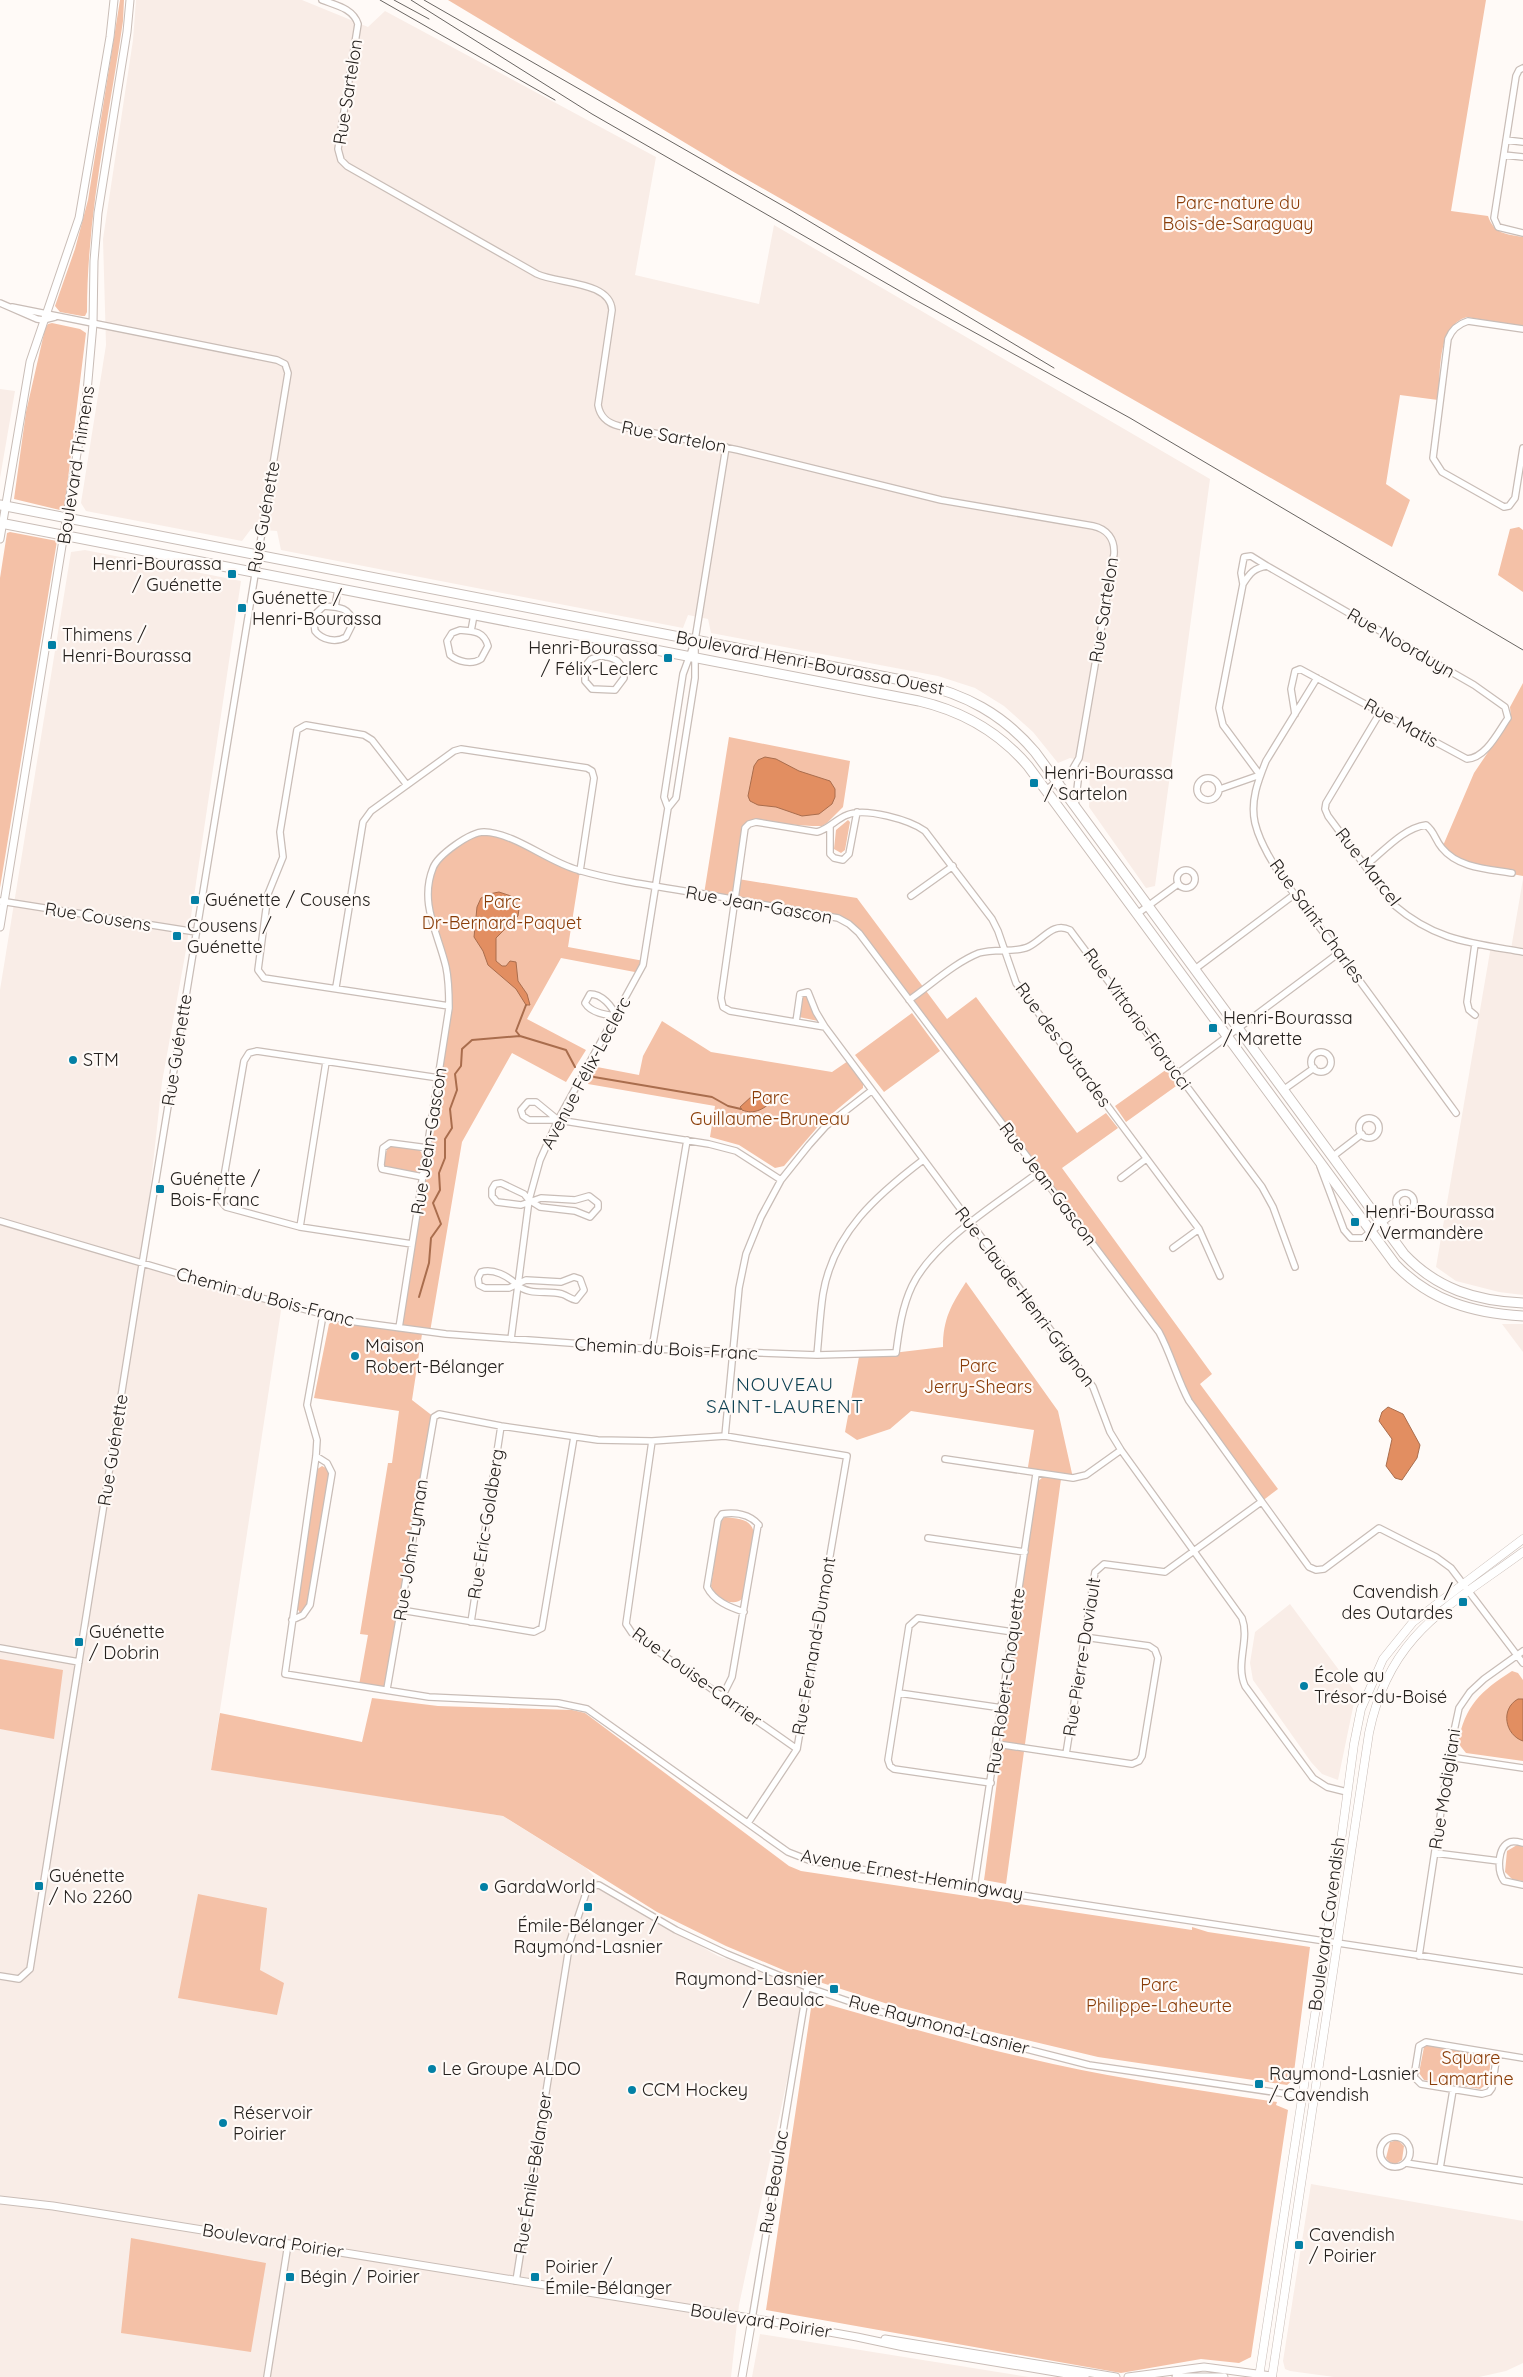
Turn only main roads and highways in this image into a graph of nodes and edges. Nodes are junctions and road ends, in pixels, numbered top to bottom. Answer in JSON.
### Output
{"nodes":[{"id":1,"x":2,"y":505,"type":"edge"},
{"id":2,"x":1,"y":524,"type":"edge"},
{"id":3,"x":1523,"y":1304,"type":"edge"},
{"id":4,"x":1523,"y":1316,"type":"edge"},
{"id":5,"x":1523,"y":1539,"type":"edge"},
{"id":6,"x":1523,"y":1552,"type":"edge"},
{"id":7,"x":1282,"y":2234,"type":"junction"},
{"id":8,"x":1294,"y":2236,"type":"junction"},
{"id":9,"x":1260,"y":2375,"type":"edge"},
{"id":10,"x":1274,"y":2377,"type":"edge"}],
"edges":[{"from":1,"to":3,"type":"main road","name":"Boulevard Henri-Bourassa Ouest"},
{"from":2,"to":4,"type":"main road","name":"Boulevard Henri-Bourassa Ouest"},
{"from":5,"to":7,"type":"main road","name":"Boulevard Cavendish"},
{"from":6,"to":8,"type":"main road","name":"Boulevard Cavendish"},
{"from":7,"to":8,"type":"main road"},
{"from":7,"to":9,"type":"main road","name":"Boulevard Cavendish"},
{"from":8,"to":10,"type":"main road","name":"Boulevard Cavendish"}]}
